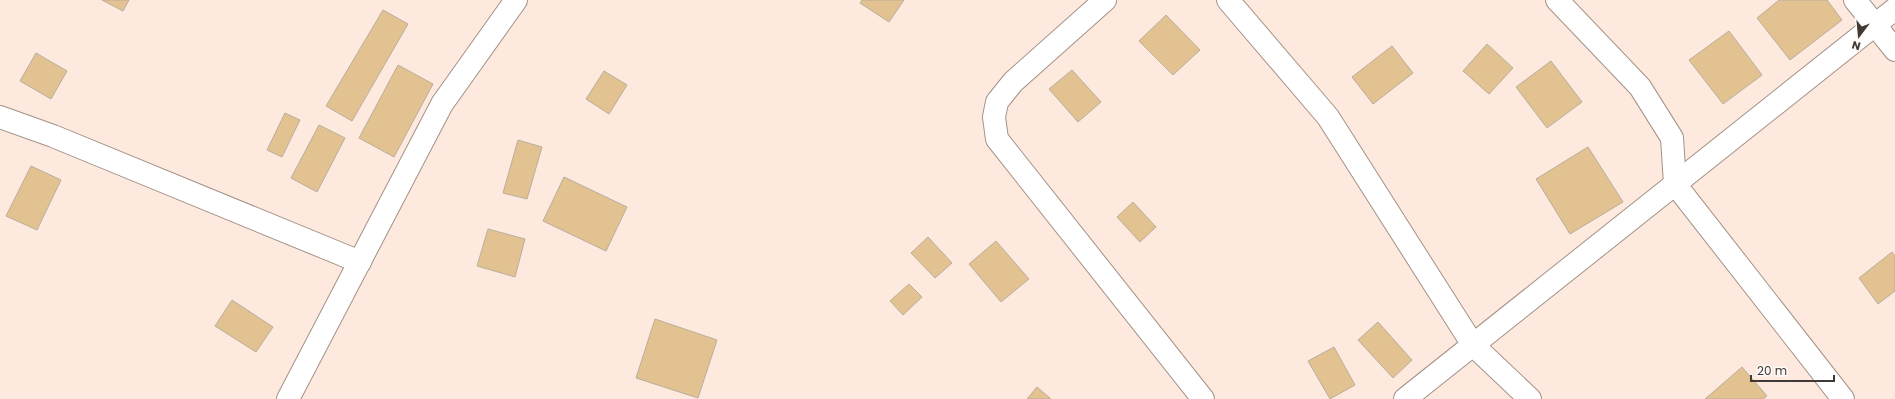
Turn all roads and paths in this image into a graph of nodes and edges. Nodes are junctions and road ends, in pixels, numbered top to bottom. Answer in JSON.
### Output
{"nodes":[{"id":1,"x":516,"y":0,"type":"edge"},
{"id":2,"x":1105,"y":0,"type":"edge"},
{"id":3,"x":1228,"y":0,"type":"edge"},
{"id":4,"x":1557,"y":0,"type":"edge"},
{"id":5,"x":1855,"y":0,"type":"edge"},
{"id":6,"x":1895,"y":9,"type":"edge"},
{"id":7,"x":1874,"y":26,"type":"junction"},
{"id":8,"x":1895,"y":50,"type":"edge"},
{"id":9,"x":0,"y":117,"type":"edge"},
{"id":10,"x":1675,"y":184,"type":"junction"},
{"id":11,"x":360,"y":262,"type":"junction"},
{"id":12,"x":1473,"y":345,"type":"junction"},
{"id":13,"x":288,"y":399,"type":"edge"},
{"id":14,"x":1204,"y":399,"type":"edge"},
{"id":15,"x":1405,"y":399,"type":"edge"},
{"id":16,"x":1530,"y":399,"type":"edge"},
{"id":17,"x":1843,"y":399,"type":"edge"}],
"edges":[{"from":1,"to":11,"type":"street"},
{"from":2,"to":14,"type":"street"},
{"from":3,"to":12,"type":"street"},
{"from":4,"to":10,"type":"street"},
{"from":5,"to":7,"type":"street"},
{"from":6,"to":7,"type":"street"},
{"from":7,"to":8,"type":"street"},
{"from":7,"to":10,"type":"street"},
{"from":9,"to":11,"type":"street"},
{"from":10,"to":12,"type":"street"},
{"from":10,"to":17,"type":"street"},
{"from":11,"to":13,"type":"street"},
{"from":12,"to":15,"type":"street"},
{"from":12,"to":16,"type":"street"}]}
